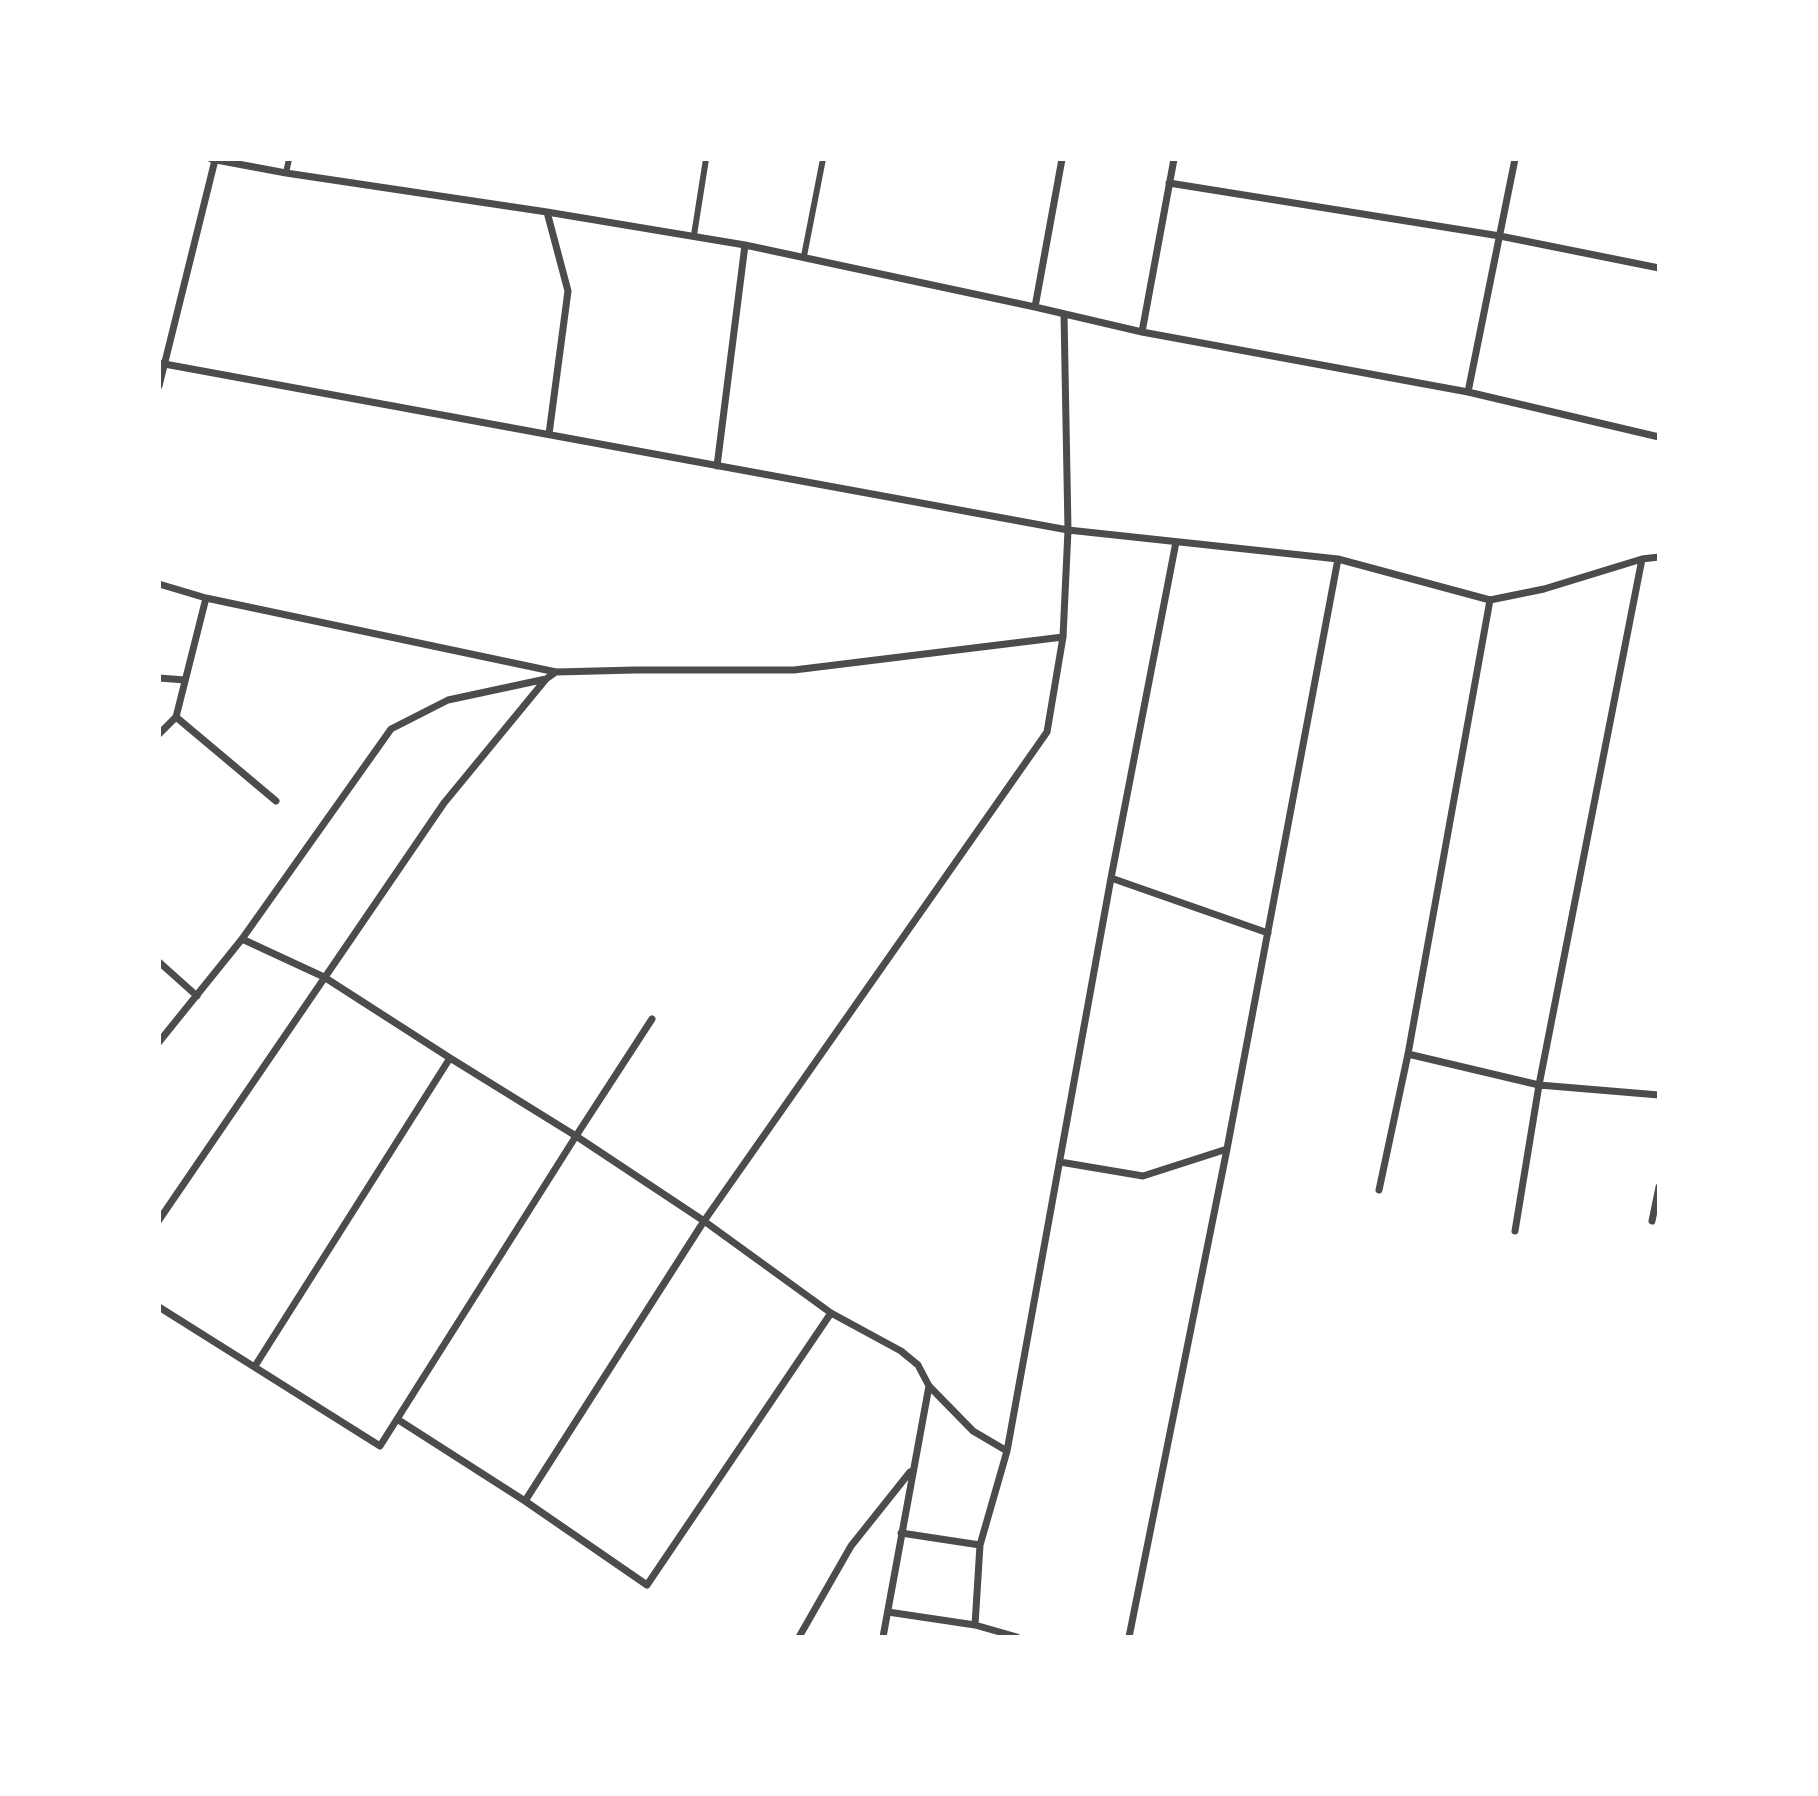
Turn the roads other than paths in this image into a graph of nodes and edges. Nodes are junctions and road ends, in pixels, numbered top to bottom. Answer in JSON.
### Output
{"nodes":[{"id":1,"x":289,"y":159,"type":"edge"},
{"id":2,"x":706,"y":159,"type":"edge"},
{"id":3,"x":823,"y":159,"type":"edge"},
{"id":4,"x":1062,"y":159,"type":"edge"},
{"id":5,"x":1174,"y":159,"type":"edge"},
{"id":6,"x":1515,"y":159,"type":"edge"},
{"id":7,"x":213,"y":160,"type":"edge"},
{"id":8,"x":286,"y":173,"type":"junction"},
{"id":9,"x":1169,"y":183,"type":"junction"},
{"id":10,"x":547,"y":212,"type":"junction"},
{"id":11,"x":694,"y":235,"type":"junction"},
{"id":12,"x":1500,"y":236,"type":"junction"},
{"id":13,"x":745,"y":245,"type":"junction"},
{"id":14,"x":804,"y":256,"type":"junction"},
{"id":15,"x":1659,"y":268,"type":"edge"},
{"id":16,"x":1035,"y":307,"type":"junction"},
{"id":17,"x":1064,"y":314,"type":"junction"},
{"id":18,"x":1142,"y":332,"type":"junction"},
{"id":19,"x":162,"y":363,"type":"edge"},
{"id":20,"x":159,"y":386,"type":"edge"},
{"id":21,"x":1468,"y":392,"type":"junction"},
{"id":22,"x":550,"y":434,"type":"junction"},
{"id":23,"x":1659,"y":437,"type":"edge"},
{"id":24,"x":717,"y":466,"type":"junction"},
{"id":25,"x":1068,"y":530,"type":"junction"},
{"id":26,"x":1176,"y":542,"type":"junction"},
{"id":27,"x":1659,"y":557,"type":"edge"},
{"id":28,"x":1338,"y":559,"type":"junction"},
{"id":29,"x":1642,"y":559,"type":"junction"},
{"id":30,"x":159,"y":584,"type":"edge"},
{"id":31,"x":206,"y":598,"type":"junction"},
{"id":32,"x":1490,"y":600,"type":"junction"},
{"id":33,"x":1063,"y":637,"type":"junction"},
{"id":34,"x":556,"y":672,"type":"junction"},
{"id":35,"x":159,"y":677,"type":"edge"},
{"id":36,"x":546,"y":679,"type":"junction"},
{"id":37,"x":185,"y":680,"type":"junction"},
{"id":38,"x":176,"y":717,"type":"junction"},
{"id":39,"x":159,"y":734,"type":"edge"},
{"id":40,"x":276,"y":801,"type":"dead end"},
{"id":41,"x":1111,"y":878,"type":"junction"},
{"id":42,"x":1268,"y":933,"type":"junction"},
{"id":43,"x":242,"y":939,"type":"junction"},
{"id":44,"x":159,"y":962,"type":"edge"},
{"id":45,"x":324,"y":977,"type":"junction"},
{"id":46,"x":197,"y":996,"type":"junction"},
{"id":47,"x":652,"y":1019,"type":"dead end"},
{"id":48,"x":159,"y":1042,"type":"edge"},
{"id":49,"x":1408,"y":1054,"type":"junction"},
{"id":50,"x":450,"y":1058,"type":"junction"},
{"id":51,"x":1539,"y":1085,"type":"junction"},
{"id":52,"x":1659,"y":1095,"type":"edge"},
{"id":53,"x":576,"y":1136,"type":"junction"},
{"id":54,"x":1227,"y":1149,"type":"junction"},
{"id":55,"x":1060,"y":1162,"type":"junction"},
{"id":56,"x":1659,"y":1187,"type":"edge"},
{"id":57,"x":1379,"y":1190,"type":"dead end"},
{"id":58,"x":159,"y":1220,"type":"edge"},
{"id":59,"x":704,"y":1221,"type":"junction"},
{"id":60,"x":1652,"y":1222,"type":"dead end"},
{"id":61,"x":1515,"y":1231,"type":"dead end"},
{"id":62,"x":159,"y":1307,"type":"edge"},
{"id":63,"x":831,"y":1313,"type":"junction"},
{"id":64,"x":255,"y":1366,"type":"junction"},
{"id":65,"x":929,"y":1386,"type":"junction"},
{"id":66,"x":397,"y":1419,"type":"junction"},
{"id":67,"x":1007,"y":1451,"type":"junction"},
{"id":68,"x":912,"y":1469,"type":"junction"},
{"id":69,"x":525,"y":1501,"type":"junction"},
{"id":70,"x":901,"y":1533,"type":"junction"},
{"id":71,"x":981,"y":1545,"type":"junction"},
{"id":72,"x":888,"y":1612,"type":"junction"},
{"id":73,"x":975,"y":1625,"type":"junction"},
{"id":74,"x":799,"y":1637,"type":"edge"},
{"id":75,"x":883,"y":1637,"type":"edge"},
{"id":76,"x":1017,"y":1637,"type":"edge"},
{"id":77,"x":1129,"y":1637,"type":"edge"}],
"edges":[{"from":1,"to":8,"type":"street"},
{"from":2,"to":11,"type":"street"},
{"from":3,"to":14,"type":"street"},
{"from":4,"to":16,"type":"street"},
{"from":5,"to":9,"type":"street"},
{"from":6,"to":12,"type":"street"},
{"from":7,"to":8,"type":"street"},
{"from":7,"to":19,"type":"street"},
{"from":8,"to":10,"type":"street"},
{"from":9,"to":12,"type":"street"},
{"from":9,"to":18,"type":"street"},
{"from":10,"to":11,"type":"street"},
{"from":10,"to":22,"type":"street"},
{"from":11,"to":13,"type":"street"},
{"from":12,"to":15,"type":"street"},
{"from":12,"to":21,"type":"street"},
{"from":13,"to":14,"type":"street"},
{"from":13,"to":24,"type":"street"},
{"from":14,"to":16,"type":"street"},
{"from":16,"to":17,"type":"street"},
{"from":17,"to":18,"type":"street"},
{"from":17,"to":25,"type":"street"},
{"from":18,"to":21,"type":"street"},
{"from":19,"to":20,"type":"street"},
{"from":19,"to":22,"type":"street"},
{"from":21,"to":23,"type":"street"},
{"from":22,"to":24,"type":"street"},
{"from":24,"to":25,"type":"street"},
{"from":25,"to":26,"type":"street"},
{"from":25,"to":33,"type":"street"},
{"from":26,"to":28,"type":"street"},
{"from":26,"to":41,"type":"street"},
{"from":27,"to":29,"type":"street"},
{"from":28,"to":32,"type":"street"},
{"from":28,"to":42,"type":"street"},
{"from":29,"to":32,"type":"street"},
{"from":29,"to":51,"type":"street"},
{"from":30,"to":31,"type":"street"},
{"from":31,"to":34,"type":"street"},
{"from":31,"to":37,"type":"street"},
{"from":32,"to":49,"type":"street"},
{"from":33,"to":34,"type":"street"},
{"from":33,"to":59,"type":"street"},
{"from":34,"to":36,"type":"street"},
{"from":35,"to":37,"type":"street"},
{"from":36,"to":43,"type":"street"},
{"from":36,"to":45,"type":"street"},
{"from":37,"to":38,"type":"street"},
{"from":38,"to":39,"type":"street"},
{"from":38,"to":40,"type":"street"},
{"from":41,"to":42,"type":"street"},
{"from":41,"to":55,"type":"street"},
{"from":42,"to":54,"type":"street"},
{"from":43,"to":45,"type":"street"},
{"from":43,"to":46,"type":"street"},
{"from":44,"to":46,"type":"street"},
{"from":45,"to":50,"type":"street"},
{"from":45,"to":58,"type":"street"},
{"from":46,"to":48,"type":"street"},
{"from":47,"to":53,"type":"street"},
{"from":49,"to":51,"type":"street"},
{"from":49,"to":57,"type":"street"},
{"from":50,"to":53,"type":"street"},
{"from":50,"to":64,"type":"street"},
{"from":51,"to":52,"type":"street"},
{"from":51,"to":61,"type":"street"},
{"from":53,"to":59,"type":"street"},
{"from":53,"to":66,"type":"street"},
{"from":54,"to":55,"type":"street"},
{"from":54,"to":77,"type":"street"},
{"from":55,"to":67,"type":"street"},
{"from":56,"to":60,"type":"street"},
{"from":59,"to":63,"type":"street"},
{"from":59,"to":69,"type":"street"},
{"from":62,"to":64,"type":"street"},
{"from":63,"to":65,"type":"street"},
{"from":63,"to":69,"type":"street"},
{"from":64,"to":66,"type":"street"},
{"from":65,"to":67,"type":"street"},
{"from":65,"to":68,"type":"street"},
{"from":66,"to":69,"type":"street"},
{"from":67,"to":71,"type":"street"},
{"from":68,"to":70,"type":"street"},
{"from":68,"to":74,"type":"street"},
{"from":70,"to":71,"type":"street"},
{"from":70,"to":72,"type":"street"},
{"from":71,"to":73,"type":"street"},
{"from":72,"to":73,"type":"street"},
{"from":72,"to":75,"type":"street"},
{"from":73,"to":76,"type":"street"}]}
